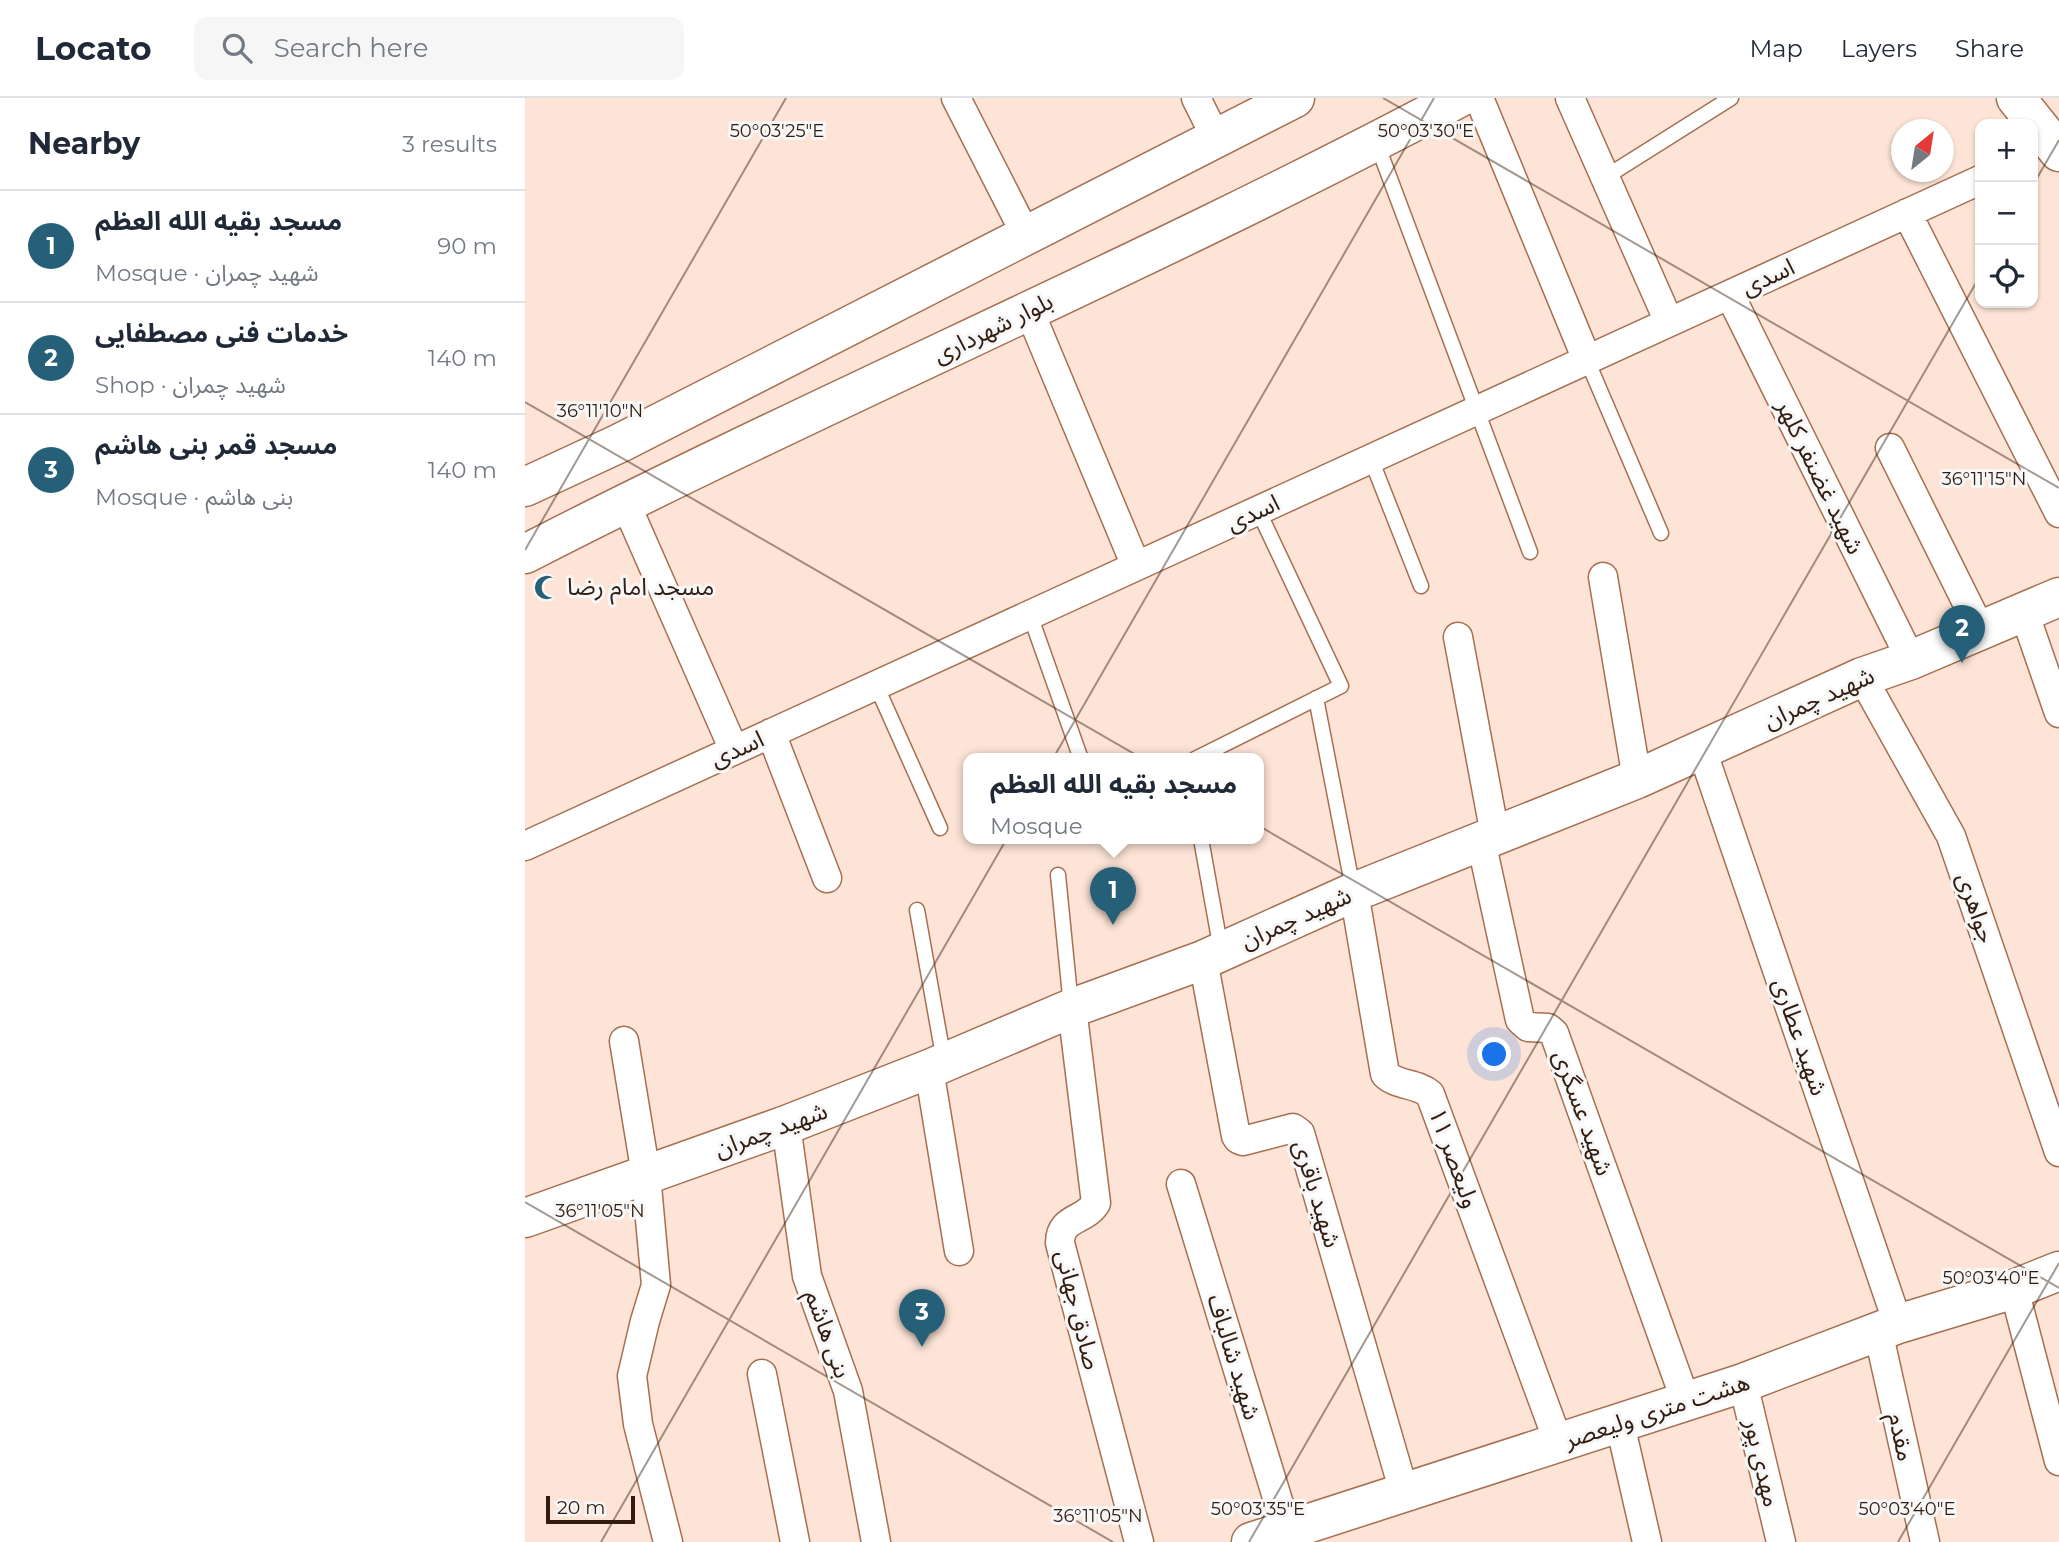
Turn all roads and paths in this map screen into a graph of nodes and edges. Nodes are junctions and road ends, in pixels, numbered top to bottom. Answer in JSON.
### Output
{"nodes":[{"id":1,"x":956,"y":98,"type":"edge"},
{"id":2,"x":1196,"y":98,"type":"edge"},
{"id":3,"x":1295,"y":98,"type":"edge"},
{"id":4,"x":1459,"y":98,"type":"edge"},
{"id":5,"x":1479,"y":98,"type":"edge"},
{"id":6,"x":1570,"y":98,"type":"edge"},
{"id":7,"x":1731,"y":98,"type":"edge"},
{"id":8,"x":2016,"y":98,"type":"edge"},
{"id":9,"x":1216,"y":138,"type":"junction"},
{"id":10,"x":1377,"y":142,"type":"junction"},
{"id":11,"x":2049,"y":151,"type":"edge"},
{"id":12,"x":1604,"y":178,"type":"junction"},
{"id":13,"x":1976,"y":182,"type":"edge"},
{"id":14,"x":1907,"y":213,"type":"junction"},
{"id":15,"x":1026,"y":235,"type":"junction"},
{"id":16,"x":1730,"y":295,"type":"junction"},
{"id":17,"x":1029,"y":310,"type":"junction"},
{"id":18,"x":1669,"y":322,"type":"junction"},
{"id":19,"x":1587,"y":360,"type":"junction"},
{"id":20,"x":1477,"y":410,"type":"junction"},
{"id":21,"x":1890,"y":448,"type":"dead end"},
{"id":22,"x":1371,"y":459,"type":"junction"},
{"id":23,"x":525,"y":487,"type":"edge"},
{"id":24,"x":625,"y":502,"type":"junction"},
{"id":25,"x":1258,"y":510,"type":"junction"},
{"id":26,"x":2059,"y":513,"type":"edge"},
{"id":27,"x":1661,"y":533,"type":"dead end"},
{"id":28,"x":1530,"y":552,"type":"dead end"},
{"id":29,"x":525,"y":554,"type":"edge"},
{"id":30,"x":1136,"y":566,"type":"junction"},
{"id":31,"x":1603,"y":577,"type":"dead end"},
{"id":32,"x":1421,"y":586,"type":"dead end"},
{"id":33,"x":2059,"y":597,"type":"edge"},
{"id":34,"x":2024,"y":612,"type":"junction"},
{"id":35,"x":1030,"y":615,"type":"junction"},
{"id":36,"x":1980,"y":629,"type":"junction"},
{"id":37,"x":1458,"y":636,"type":"dead end"},
{"id":38,"x":1911,"y":660,"type":"junction"},
{"id":39,"x":1862,"y":677,"type":"junction"},
{"id":40,"x":876,"y":685,"type":"junction"},
{"id":41,"x":1317,"y":698,"type":"junction"},
{"id":42,"x":2059,"y":713,"type":"edge"},
{"id":43,"x":771,"y":733,"type":"junction"},
{"id":44,"x":734,"y":750,"type":"junction"},
{"id":45,"x":1702,"y":750,"type":"junction"},
{"id":46,"x":1079,"y":753,"type":"edge"},
{"id":47,"x":1207,"y":753,"type":"edge"},
{"id":48,"x":1637,"y":779,"type":"junction"},
{"id":49,"x":940,"y":828,"type":"dead end"},
{"id":50,"x":1488,"y":838,"type":"junction"},
{"id":51,"x":1201,"y":844,"type":"edge"},
{"id":52,"x":525,"y":846,"type":"edge"},
{"id":53,"x":1058,"y":875,"type":"dead end"},
{"id":54,"x":827,"y":878,"type":"dead end"},
{"id":55,"x":1354,"y":892,"type":"junction"},
{"id":56,"x":917,"y":910,"type":"dead end"},
{"id":57,"x":1212,"y":956,"type":"junction"},
{"id":58,"x":1072,"y":1008,"type":"junction"},
{"id":59,"x":624,"y":1041,"type":"dead end"},
{"id":60,"x":937,"y":1066,"type":"junction"},
{"id":61,"x":786,"y":1125,"type":"junction"},
{"id":62,"x":2059,"y":1152,"type":"edge"},
{"id":63,"x":646,"y":1175,"type":"junction"},
{"id":64,"x":1181,"y":1184,"type":"dead end"},
{"id":65,"x":525,"y":1218,"type":"edge"},
{"id":66,"x":959,"y":1251,"type":"dead end"},
{"id":67,"x":2059,"y":1271,"type":"edge"},
{"id":68,"x":2014,"y":1289,"type":"junction"},
{"id":69,"x":1888,"y":1328,"type":"junction"},
{"id":70,"x":762,"y":1374,"type":"dead end"},
{"id":71,"x":1744,"y":1383,"type":"junction"},
{"id":72,"x":1686,"y":1402,"type":"junction"},
{"id":73,"x":1620,"y":1424,"type":"junction"},
{"id":74,"x":1559,"y":1444,"type":"junction"},
{"id":75,"x":2059,"y":1461,"type":"edge"},
{"id":76,"x":1404,"y":1492,"type":"junction"},
{"id":77,"x":1287,"y":1530,"type":"junction"},
{"id":78,"x":668,"y":1542,"type":"edge"},
{"id":79,"x":795,"y":1542,"type":"edge"},
{"id":80,"x":876,"y":1542,"type":"edge"},
{"id":81,"x":1139,"y":1542,"type":"edge"},
{"id":82,"x":1251,"y":1542,"type":"edge"},
{"id":83,"x":1647,"y":1542,"type":"edge"},
{"id":84,"x":1781,"y":1542,"type":"edge"},
{"id":85,"x":1924,"y":1542,"type":"edge"}],
"edges":[{"from":1,"to":15,"type":"street"},
{"from":2,"to":9,"type":"street"},
{"from":3,"to":9,"type":"street"},
{"from":4,"to":10,"type":"street","name":"بلوار شهرداری"},
{"from":5,"to":19,"type":"street"},
{"from":6,"to":12,"type":"street"},
{"from":7,"to":12,"type":"lane"},
{"from":8,"to":11,"type":"street"},
{"from":9,"to":15,"type":"street"},
{"from":10,"to":17,"type":"street","name":"بلوار شهرداری"},
{"from":10,"to":20,"type":"lane"},
{"from":12,"to":18,"type":"street"},
{"from":13,"to":14,"type":"street","name":"اسدی"},
{"from":14,"to":16,"type":"street","name":"اسدی"},
{"from":14,"to":26,"type":"street"},
{"from":15,"to":23,"type":"street"},
{"from":16,"to":18,"type":"street","name":"اسدی"},
{"from":16,"to":38,"type":"street","name":"شهید غضنفر کلهر"},
{"from":17,"to":24,"type":"street","name":"بلوار شهرداری"},
{"from":17,"to":30,"type":"street"},
{"from":18,"to":19,"type":"street","name":"اسدی"},
{"from":19,"to":20,"type":"street","name":"اسدی"},
{"from":19,"to":27,"type":"lane"},
{"from":20,"to":22,"type":"street","name":"اسدی"},
{"from":20,"to":28,"type":"lane"},
{"from":21,"to":36,"type":"street"},
{"from":22,"to":25,"type":"street","name":"اسدی"},
{"from":22,"to":32,"type":"lane"},
{"from":24,"to":29,"type":"street","name":"بلوار شهرداری"},
{"from":24,"to":44,"type":"street"},
{"from":25,"to":30,"type":"street","name":"اسدی"},
{"from":25,"to":41,"type":"lane"},
{"from":30,"to":35,"type":"street","name":"اسدی"},
{"from":31,"to":48,"type":"street"},
{"from":33,"to":34,"type":"street","name":"شهید چمران"},
{"from":34,"to":36,"type":"street","name":"شهید چمران"},
{"from":34,"to":42,"type":"street"},
{"from":35,"to":40,"type":"street","name":"اسدی"},
{"from":35,"to":46,"type":"lane"},
{"from":36,"to":38,"type":"street","name":"شهید چمران"},
{"from":37,"to":50,"type":"street"},
{"from":38,"to":39,"type":"street","name":"شهید چمران"},
{"from":39,"to":45,"type":"street","name":"شهید چمران"},
{"from":39,"to":62,"type":"street","name":"جواهری"},
{"from":40,"to":43,"type":"street","name":"اسدی"},
{"from":40,"to":49,"type":"lane"},
{"from":41,"to":47,"type":"lane"},
{"from":41,"to":55,"type":"lane"},
{"from":43,"to":44,"type":"street","name":"اسدی"},
{"from":43,"to":54,"type":"street"},
{"from":44,"to":52,"type":"street","name":"اسدی"},
{"from":45,"to":48,"type":"street","name":"شهید چمران"},
{"from":45,"to":69,"type":"street","name":"شهید عطاری"},
{"from":48,"to":50,"type":"street","name":"شهید چمران"},
{"from":50,"to":55,"type":"street","name":"شهید چمران"},
{"from":50,"to":72,"type":"street","name":"شهید عسگری"},
{"from":51,"to":57,"type":"lane"},
{"from":53,"to":58,"type":"lane"},
{"from":55,"to":57,"type":"street","name":"شهید چمران"},
{"from":55,"to":74,"type":"street","name":"ولیعصر ۱۱"},
{"from":56,"to":60,"type":"lane"},
{"from":57,"to":58,"type":"street","name":"شهید چمران"},
{"from":57,"to":76,"type":"street","name":"شهید باقری"},
{"from":58,"to":60,"type":"street","name":"شهید چمران"},
{"from":58,"to":81,"type":"street","name":"صادق جهانی"},
{"from":59,"to":63,"type":"street"},
{"from":60,"to":61,"type":"street","name":"شهید چمران"},
{"from":60,"to":66,"type":"street"},
{"from":61,"to":63,"type":"street","name":"شهید چمران"},
{"from":61,"to":80,"type":"street","name":"بنی هاشم"},
{"from":63,"to":65,"type":"street","name":"شهید چمران"},
{"from":63,"to":78,"type":"street"},
{"from":64,"to":77,"type":"street","name":"شهید شالباف"},
{"from":67,"to":68,"type":"street","name":"هشت متری ولیعصر"},
{"from":68,"to":69,"type":"street","name":"هشت متری ولیعصر"},
{"from":68,"to":75,"type":"street"},
{"from":69,"to":71,"type":"street","name":"هشت متری ولیعصر"},
{"from":69,"to":85,"type":"street","name":"مقدم"},
{"from":70,"to":79,"type":"street"},
{"from":71,"to":72,"type":"street","name":"هشت متری ولیعصر"},
{"from":71,"to":84,"type":"street","name":"مهدی پور"},
{"from":72,"to":73,"type":"street","name":"هشت متری ولیعصر"},
{"from":73,"to":74,"type":"street","name":"هشت متری ولیعصر"},
{"from":73,"to":83,"type":"street"},
{"from":74,"to":76,"type":"street","name":"هشت متری ولیعصر"},
{"from":76,"to":77,"type":"street","name":"هشت متری ولیعصر"},
{"from":77,"to":82,"type":"street","name":"هشت متری ولیعصر"}]}
